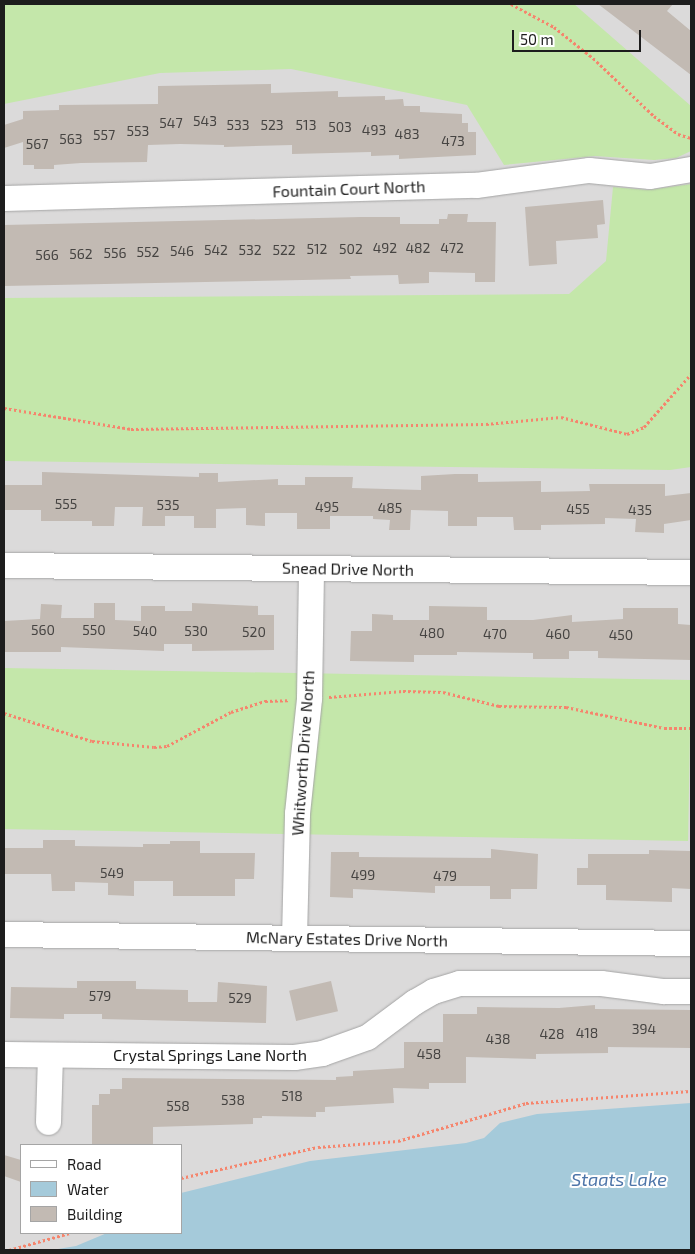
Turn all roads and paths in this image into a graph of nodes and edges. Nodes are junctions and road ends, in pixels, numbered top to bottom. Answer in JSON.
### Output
{"nodes":[{"id":1,"x":511,"y":4,"type":"edge"},
{"id":2,"x":691,"y":138,"type":"edge"},
{"id":3,"x":691,"y":170,"type":"edge"},
{"id":4,"x":4,"y":198,"type":"edge"},
{"id":5,"x":691,"y":374,"type":"edge"},
{"id":6,"x":4,"y":408,"type":"edge"},
{"id":7,"x":4,"y":565,"type":"edge"},
{"id":8,"x":311,"y":569,"type":"junction"},
{"id":9,"x":691,"y":572,"type":"edge"},
{"id":10,"x":309,"y":698,"type":"junction"},
{"id":11,"x":4,"y":713,"type":"edge"},
{"id":12,"x":691,"y":728,"type":"edge"},
{"id":13,"x":4,"y":934,"type":"edge"},
{"id":14,"x":294,"y":938,"type":"junction"},
{"id":15,"x":691,"y":943,"type":"edge"},
{"id":16,"x":691,"y":978,"type":"edge"},
{"id":17,"x":638,"y":986,"type":"junction"},
{"id":18,"x":691,"y":991,"type":"edge"},
{"id":19,"x":4,"y":1054,"type":"edge"},
{"id":20,"x":50,"y":1054,"type":"junction"},
{"id":21,"x":691,"y":1091,"type":"edge"},
{"id":22,"x":48,"y":1122,"type":"dead end"},
{"id":23,"x":182,"y":1178,"type":"edge"},
{"id":24,"x":66,"y":1234,"type":"edge"},
{"id":25,"x":9,"y":1250,"type":"edge"}],
"edges":[{"from":1,"to":2,"type":"path"},
{"from":3,"to":4,"type":"street","name":"Fountain Court North"},
{"from":5,"to":6,"type":"path"},
{"from":7,"to":8,"type":"street","name":"Snead Drive North"},
{"from":8,"to":9,"type":"street","name":"Snead Drive North"},
{"from":8,"to":10,"type":"street","name":"Whitworth Drive North"},
{"from":10,"to":11,"type":"path"},
{"from":10,"to":12,"type":"path"},
{"from":10,"to":14,"type":"street","name":"Whitworth Drive North"},
{"from":13,"to":14,"type":"street","name":"McNary Estates Drive North"},
{"from":14,"to":15,"type":"street","name":"McNary Estates Drive North"},
{"from":16,"to":17,"type":"street","name":"Crystal Springs Lane North"},
{"from":17,"to":18,"type":"street","name":"Crystal Springs Lane North"},
{"from":17,"to":20,"type":"street","name":"Crystal Springs Lane North"},
{"from":19,"to":20,"type":"street","name":"Crystal Springs Lane North"},
{"from":20,"to":22,"type":"street"},
{"from":21,"to":23,"type":"path"},
{"from":24,"to":25,"type":"path"}]}
